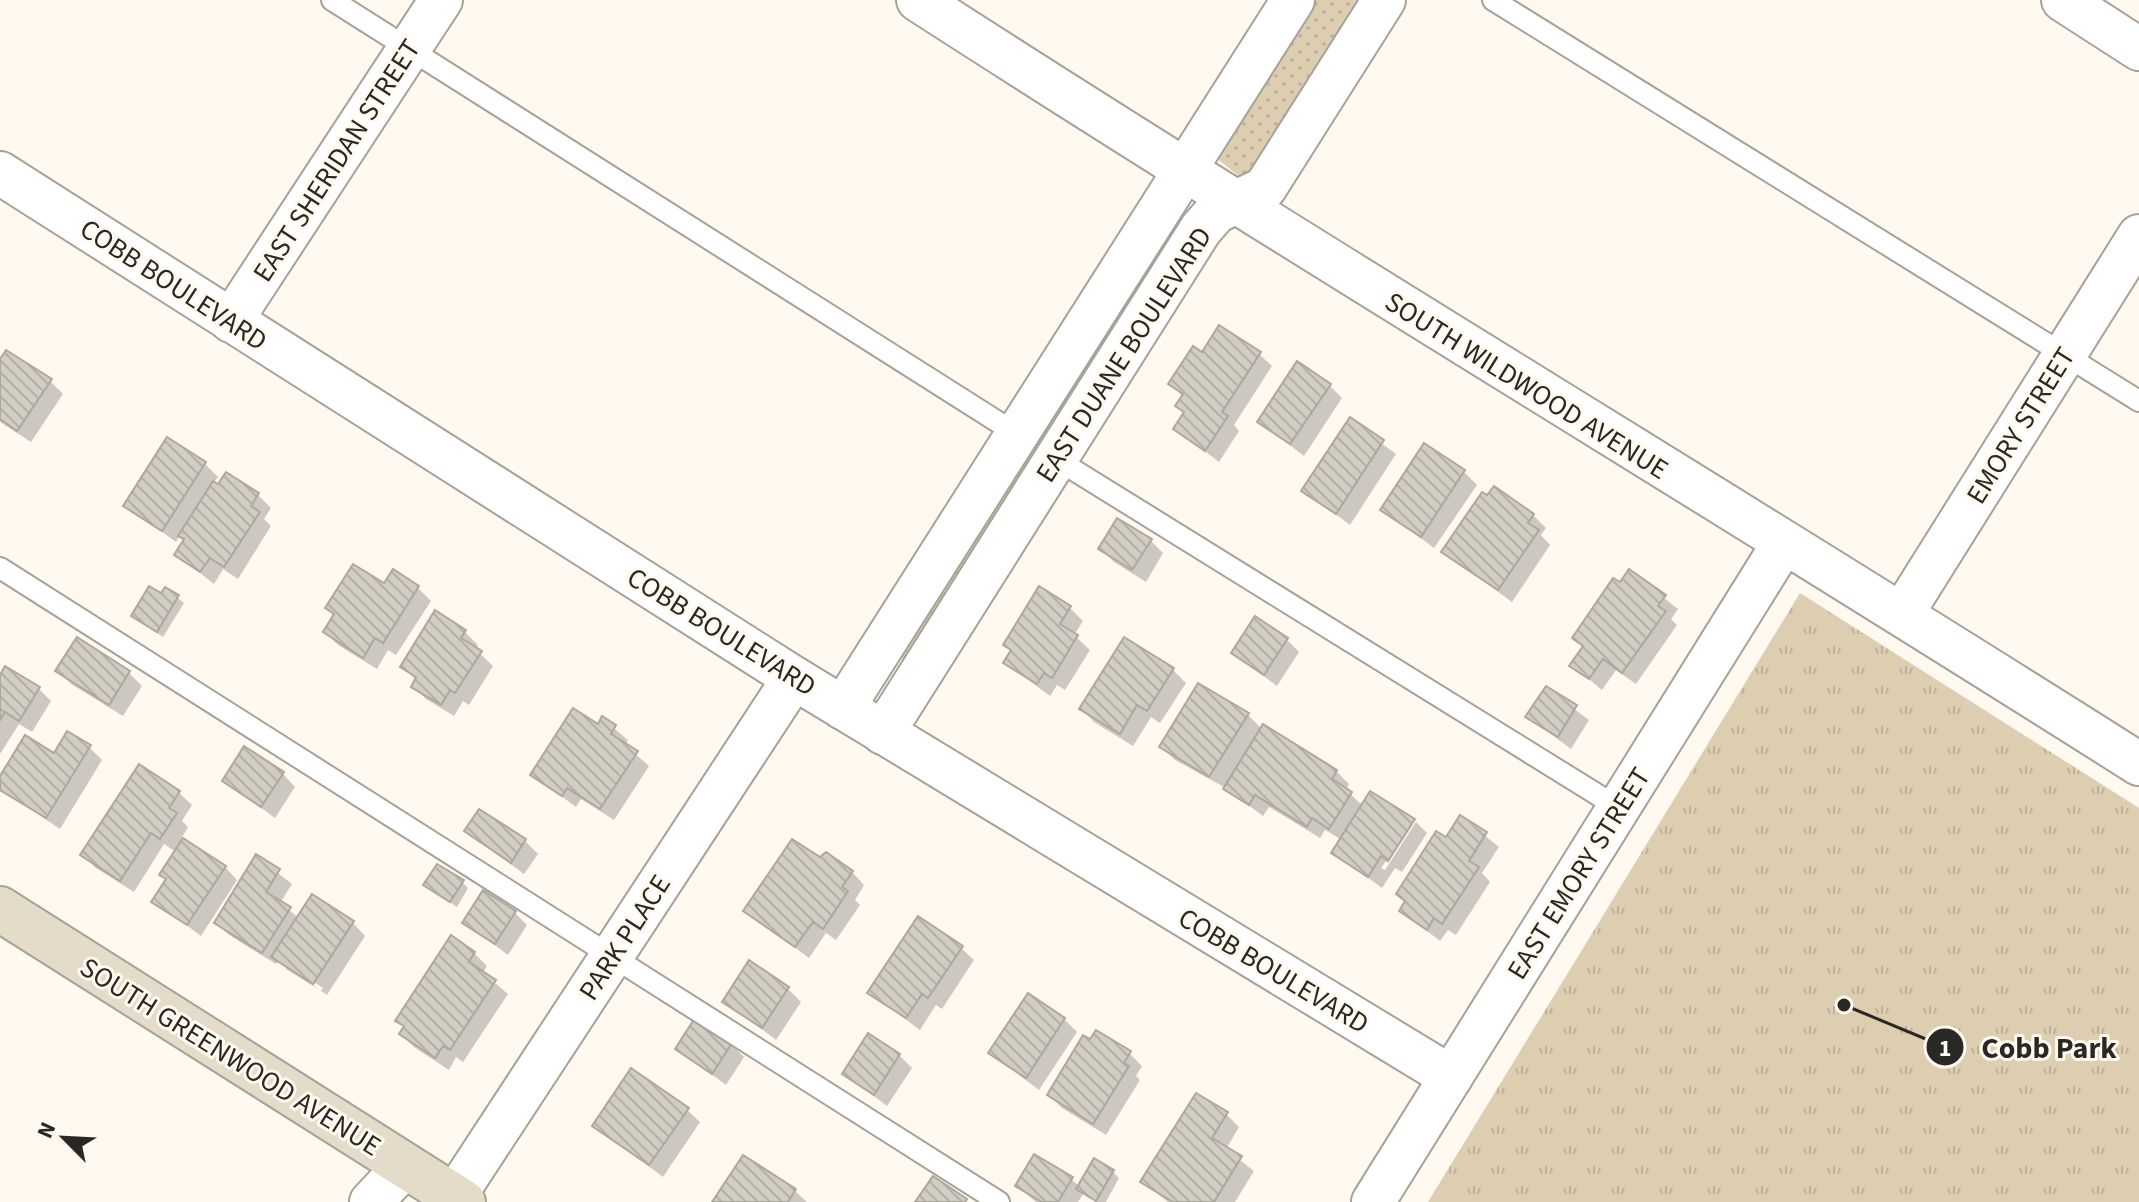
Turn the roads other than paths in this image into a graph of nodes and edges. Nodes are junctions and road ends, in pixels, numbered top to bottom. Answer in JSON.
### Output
{"nodes":[{"id":1,"x":332,"y":0,"type":"edge"},
{"id":2,"x":441,"y":0,"type":"edge"},
{"id":3,"x":918,"y":0,"type":"edge"},
{"id":4,"x":1293,"y":0,"type":"edge"},
{"id":5,"x":1384,"y":0,"type":"edge"},
{"id":6,"x":1493,"y":0,"type":"edge"},
{"id":7,"x":2063,"y":0,"type":"edge"},
{"id":8,"x":410,"y":49,"type":"junction"},
{"id":9,"x":2139,"y":49,"type":"edge"},
{"id":10,"x":1184,"y":172,"type":"junction"},
{"id":11,"x":0,"y":173,"type":"edge"},
{"id":12,"x":1233,"y":203,"type":"junction"},
{"id":13,"x":2139,"y":236,"type":"edge"},
{"id":14,"x":231,"y":321,"type":"junction"},
{"id":15,"x":2065,"y":354,"type":"junction"},
{"id":16,"x":2139,"y":401,"type":"edge"},
{"id":17,"x":1017,"y":434,"type":"junction"},
{"id":18,"x":1056,"y":459,"type":"junction"},
{"id":19,"x":1783,"y":544,"type":"junction"},
{"id":20,"x":0,"y":568,"type":"edge"},
{"id":21,"x":1902,"y":614,"type":"junction"},
{"id":22,"x":794,"y":678,"type":"junction"},
{"id":23,"x":843,"y":708,"type":"junction"},
{"id":24,"x":883,"y":733,"type":"junction"},
{"id":25,"x":2139,"y":764,"type":"edge"},
{"id":26,"x":1619,"y":808,"type":"junction"},
{"id":27,"x":0,"y":909,"type":"edge"},
{"id":28,"x":612,"y":956,"type":"junction"},
{"id":29,"x":1451,"y":1077,"type":"junction"},
{"id":30,"x":405,"y":1166,"type":"junction"},
{"id":31,"x":458,"y":1199,"type":"edge"},
{"id":32,"x":371,"y":1202,"type":"edge"},
{"id":33,"x":999,"y":1202,"type":"edge"},
{"id":34,"x":1373,"y":1202,"type":"edge"}],
"edges":[{"from":1,"to":8,"type":"lane"},
{"from":2,"to":8,"type":"street","name":"EAST SHERIDAN STREET"},
{"from":3,"to":10,"type":"street","name":"SOUTH WILDWOOD AVENUE"},
{"from":4,"to":10,"type":"street","name":"EAST DUANE BOULEVARD"},
{"from":5,"to":12,"type":"street","name":"EAST DUANE BOULEVARD"},
{"from":6,"to":15,"type":"lane"},
{"from":7,"to":9,"type":"street"},
{"from":8,"to":14,"type":"street","name":"EAST SHERIDAN STREET"},
{"from":8,"to":17,"type":"lane"},
{"from":10,"to":12,"type":"street","name":"SOUTH WILDWOOD AVENUE"},
{"from":10,"to":17,"type":"street","name":"EAST DUANE BOULEVARD"},
{"from":11,"to":14,"type":"street","name":"COBB BOULEVARD"},
{"from":12,"to":18,"type":"street","name":"EAST DUANE BOULEVARD"},
{"from":12,"to":19,"type":"street","name":"SOUTH WILDWOOD AVENUE"},
{"from":13,"to":15,"type":"street","name":"EMORY STREET"},
{"from":14,"to":22,"type":"street","name":"COBB BOULEVARD"},
{"from":15,"to":16,"type":"lane"},
{"from":15,"to":21,"type":"street","name":"EMORY STREET"},
{"from":17,"to":23,"type":"street","name":"EAST DUANE BOULEVARD"},
{"from":18,"to":24,"type":"street","name":"EAST DUANE BOULEVARD"},
{"from":18,"to":26,"type":"lane"},
{"from":19,"to":21,"type":"street","name":"SOUTH WILDWOOD AVENUE"},
{"from":19,"to":26,"type":"street","name":"EAST EMORY STREET"},
{"from":20,"to":28,"type":"lane"},
{"from":21,"to":25,"type":"street","name":"SOUTH WILDWOOD AVENUE"},
{"from":22,"to":23,"type":"street","name":"COBB BOULEVARD"},
{"from":22,"to":28,"type":"street","name":"PARK PLACE"},
{"from":23,"to":24,"type":"street","name":"COBB BOULEVARD"},
{"from":24,"to":29,"type":"street","name":"COBB BOULEVARD"},
{"from":26,"to":29,"type":"street","name":"EAST EMORY STREET"},
{"from":27,"to":30,"type":"street","name":"SOUTH GREENWOOD AVENUE"},
{"from":28,"to":31,"type":"street","name":"PARK PLACE"},
{"from":28,"to":33,"type":"lane"},
{"from":29,"to":34,"type":"street","name":"EAST EMORY STREET"},
{"from":30,"to":31,"type":"street","name":"SOUTH GREENWOOD AVENUE"},
{"from":30,"to":32,"type":"street"}]}
